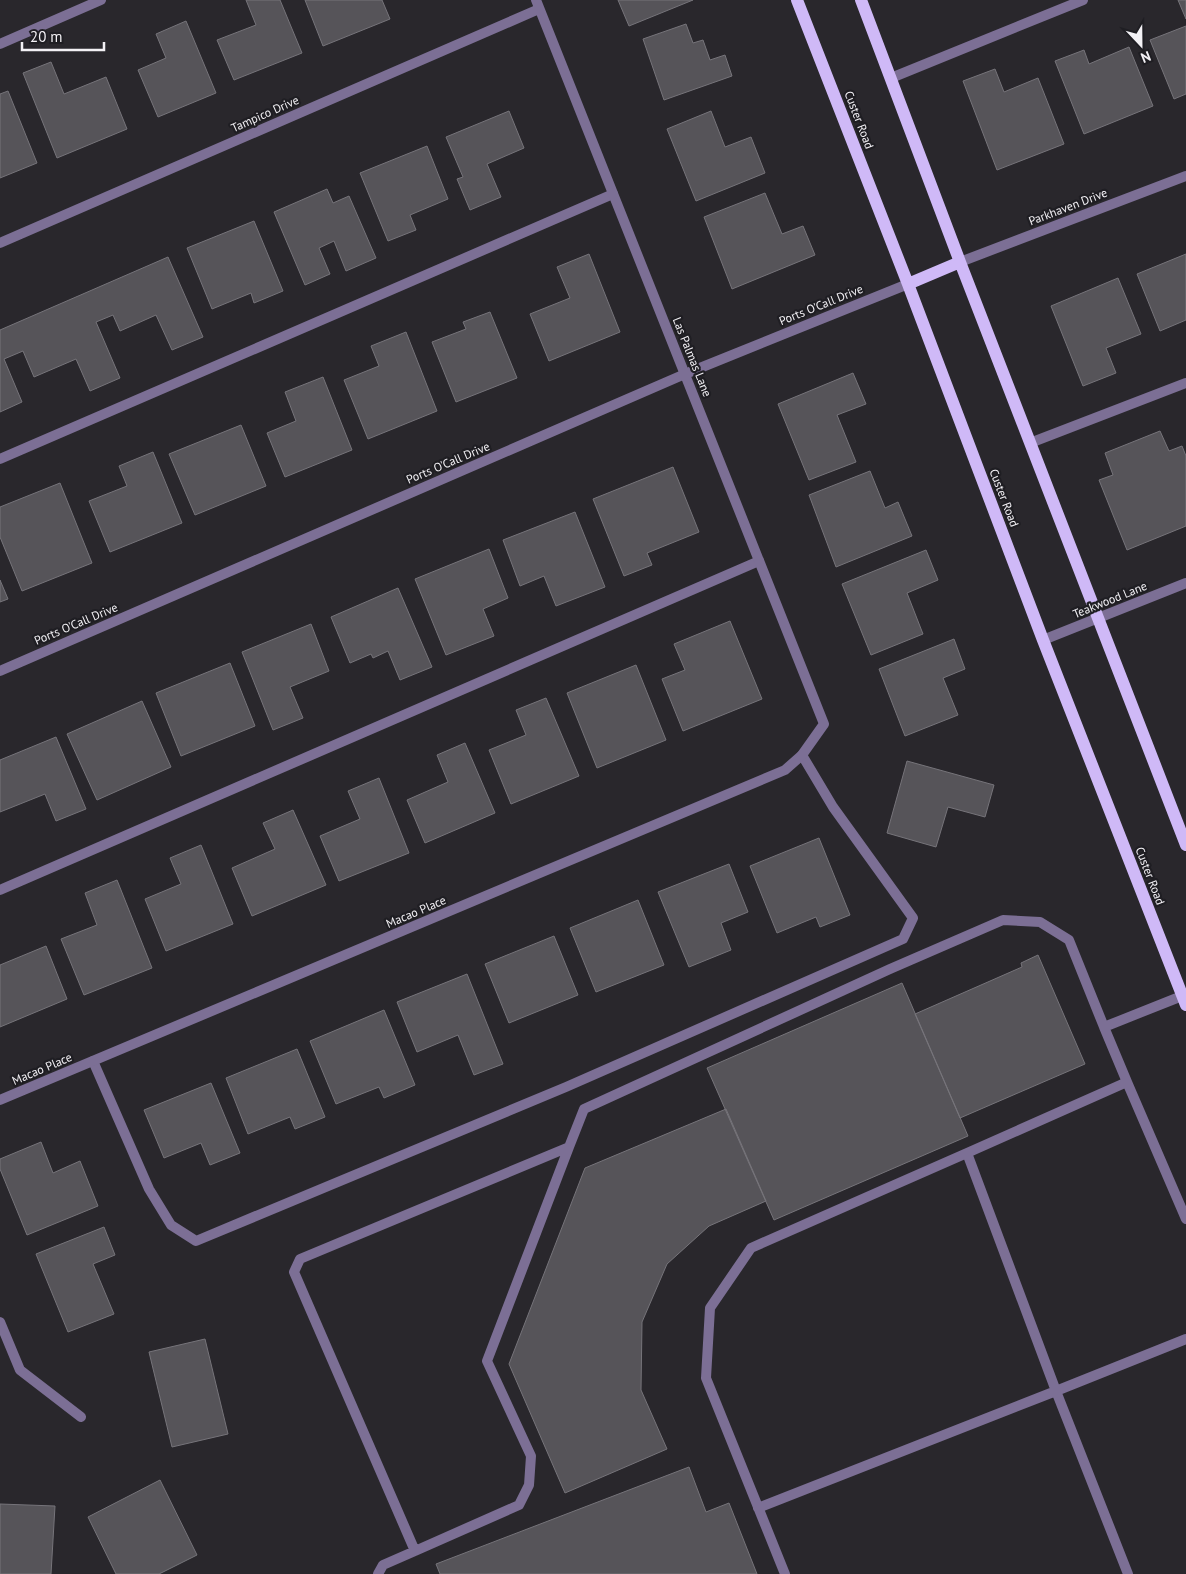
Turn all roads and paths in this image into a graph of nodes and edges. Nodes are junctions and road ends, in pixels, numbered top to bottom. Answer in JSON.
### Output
{"nodes":[{"id":1,"x":101,"y":0,"type":"edge"},
{"id":2,"x":797,"y":0,"type":"edge"},
{"id":3,"x":862,"y":0,"type":"edge"},
{"id":4,"x":1083,"y":0,"type":"edge"},
{"id":5,"x":538,"y":4,"type":"edge"},
{"id":6,"x":0,"y":44,"type":"edge"},
{"id":7,"x":891,"y":78,"type":"junction"},
{"id":8,"x":1186,"y":176,"type":"edge"},
{"id":9,"x":613,"y":194,"type":"junction"},
{"id":10,"x":0,"y":243,"type":"edge"},
{"id":11,"x":960,"y":262,"type":"junction"},
{"id":12,"x":908,"y":284,"type":"junction"},
{"id":13,"x":685,"y":374,"type":"junction"},
{"id":14,"x":1186,"y":383,"type":"edge"},
{"id":15,"x":1030,"y":443,"type":"junction"},
{"id":16,"x":0,"y":459,"type":"edge"},
{"id":17,"x":759,"y":561,"type":"junction"},
{"id":18,"x":1186,"y":583,"type":"edge"},
{"id":19,"x":1098,"y":618,"type":"junction"},
{"id":20,"x":1042,"y":640,"type":"junction"},
{"id":21,"x":0,"y":671,"type":"edge"},
{"id":22,"x":824,"y":724,"type":"joint"},
{"id":23,"x":802,"y":755,"type":"junction"},
{"id":24,"x":1186,"y":845,"type":"edge"},
{"id":25,"x":0,"y":890,"type":"edge"},
{"id":26,"x":1185,"y":999,"type":"edge"},
{"id":27,"x":1104,"y":1027,"type":"junction"},
{"id":28,"x":92,"y":1061,"type":"junction"},
{"id":29,"x":1127,"y":1082,"type":"junction"},
{"id":30,"x":0,"y":1100,"type":"edge"},
{"id":31,"x":569,"y":1147,"type":"junction"},
{"id":32,"x":967,"y":1153,"type":"junction"},
{"id":33,"x":1186,"y":1219,"type":"edge"},
{"id":34,"x":0,"y":1322,"type":"edge"},
{"id":35,"x":1186,"y":1339,"type":"edge"},
{"id":36,"x":1056,"y":1391,"type":"junction"},
{"id":37,"x":81,"y":1417,"type":"dead end"},
{"id":38,"x":758,"y":1508,"type":"junction"},
{"id":39,"x":414,"y":1551,"type":"junction"},
{"id":40,"x":378,"y":1574,"type":"edge"},
{"id":41,"x":785,"y":1574,"type":"edge"},
{"id":42,"x":1128,"y":1574,"type":"edge"}],
"edges":[{"from":1,"to":6,"type":"street"},
{"from":2,"to":12,"type":"main road","name":"Custer Road"},
{"from":3,"to":7,"type":"main road"},
{"from":4,"to":7,"type":"street"},
{"from":5,"to":9,"type":"street","name":"Las Palmas Lane"},
{"from":5,"to":10,"type":"street","name":"Tampico Drive"},
{"from":7,"to":11,"type":"main road"},
{"from":8,"to":11,"type":"street","name":"Parkhaven Drive"},
{"from":9,"to":13,"type":"street","name":"Las Palmas Lane"},
{"from":9,"to":16,"type":"street"},
{"from":11,"to":12,"type":"main road"},
{"from":11,"to":15,"type":"main road"},
{"from":12,"to":13,"type":"street","name":"Ports O'Call Drive"},
{"from":12,"to":20,"type":"main road","name":"Custer Road"},
{"from":13,"to":17,"type":"street","name":"Las Palmas Lane"},
{"from":13,"to":21,"type":"street","name":"Ports O'Call Drive"},
{"from":14,"to":15,"type":"street"},
{"from":15,"to":19,"type":"main road"},
{"from":17,"to":22,"type":"street","name":"Las Palmas Lane"},
{"from":17,"to":25,"type":"street"},
{"from":18,"to":19,"type":"street","name":"Teakwood Lane"},
{"from":19,"to":20,"type":"street","name":"Teakwood Lane"},
{"from":19,"to":24,"type":"main road"},
{"from":20,"to":26,"type":"main road","name":"Custer Road"},
{"from":22,"to":23,"type":"street","name":"Macao Place"},
{"from":23,"to":28,"type":"street","name":"Macao Place"},
{"from":23,"to":28,"type":"street"},
{"from":26,"to":27,"type":"street"},
{"from":27,"to":29,"type":"street"},
{"from":27,"to":31,"type":"street"},
{"from":28,"to":30,"type":"street","name":"Macao Place"},
{"from":29,"to":32,"type":"street"},
{"from":29,"to":33,"type":"street"},
{"from":31,"to":39,"type":"street"},
{"from":31,"to":39,"type":"street"},
{"from":32,"to":36,"type":"street"},
{"from":32,"to":38,"type":"street"},
{"from":34,"to":37,"type":"street"},
{"from":35,"to":36,"type":"street"},
{"from":36,"to":38,"type":"street"},
{"from":36,"to":42,"type":"street"},
{"from":38,"to":41,"type":"street"},
{"from":39,"to":40,"type":"street"}]}
